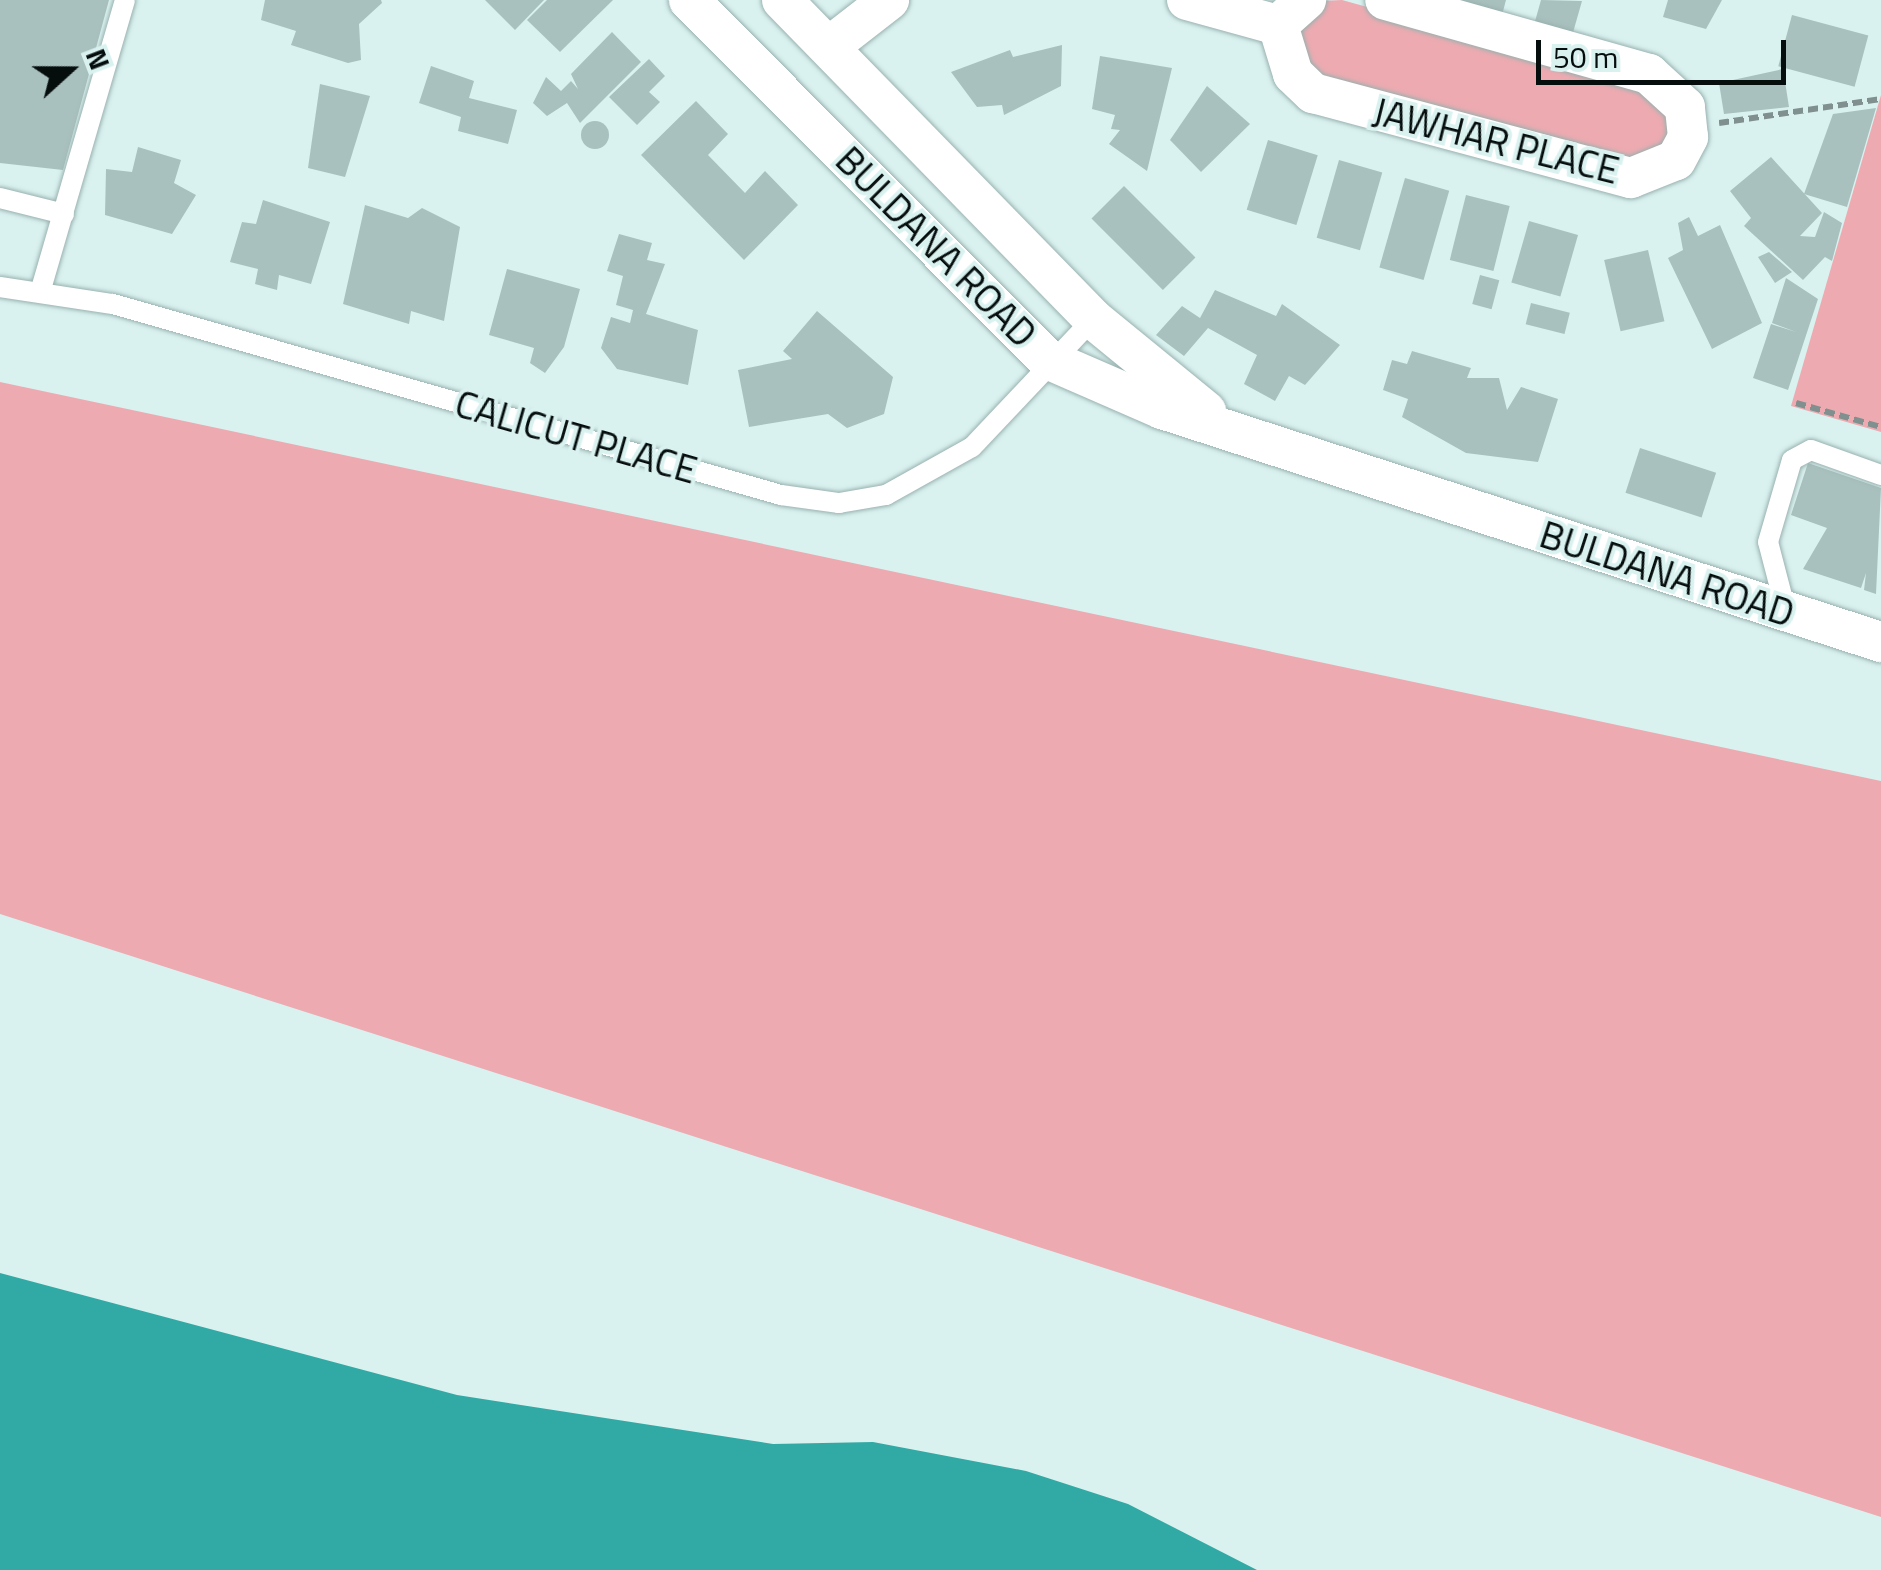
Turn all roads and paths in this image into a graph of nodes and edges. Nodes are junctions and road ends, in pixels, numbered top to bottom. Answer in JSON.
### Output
{"nodes":[{"id":1,"x":125,"y":0,"type":"edge"},
{"id":2,"x":689,"y":0,"type":"edge"},
{"id":3,"x":782,"y":0,"type":"edge"},
{"id":4,"x":889,"y":0,"type":"edge"},
{"id":5,"x":1186,"y":0,"type":"edge"},
{"id":6,"x":1385,"y":0,"type":"edge"},
{"id":7,"x":1292,"y":12,"type":"edge"},
{"id":8,"x":830,"y":46,"type":"junction"},
{"id":9,"x":1881,"y":99,"type":"edge"},
{"id":10,"x":1688,"y":128,"type":"junction"},
{"id":11,"x":0,"y":198,"type":"edge"},
{"id":12,"x":64,"y":214,"type":"junction"},
{"id":13,"x":0,"y":287,"type":"edge"},
{"id":14,"x":40,"y":289,"type":"junction"},
{"id":15,"x":1093,"y":318,"type":"junction"},
{"id":16,"x":1047,"y":360,"type":"junction"},
{"id":17,"x":1796,"y":403,"type":"dead end"},
{"id":18,"x":1227,"y":426,"type":"junction"},
{"id":19,"x":1881,"y":427,"type":"edge"},
{"id":20,"x":1881,"y":475,"type":"edge"},
{"id":21,"x":1786,"y":612,"type":"junction"},
{"id":22,"x":1881,"y":642,"type":"edge"}],
"edges":[{"from":1,"to":12,"type":"lane"},
{"from":2,"to":16,"type":"street","name":"BULDANA ROAD"},
{"from":3,"to":8,"type":"street","name":"BULDANA ROAD"},
{"from":4,"to":8,"type":"street"},
{"from":5,"to":7,"type":"street","name":"JAWHAR PLACE"},
{"from":6,"to":10,"type":"street"},
{"from":7,"to":10,"type":"street","name":"JAWHAR PLACE"},
{"from":8,"to":15,"type":"street","name":"BULDANA ROAD"},
{"from":9,"to":10,"type":"path"},
{"from":11,"to":12,"type":"lane"},
{"from":12,"to":14,"type":"lane"},
{"from":13,"to":14,"type":"lane","name":"CALICUT PLACE"},
{"from":14,"to":16,"type":"lane","name":"CALICUT PLACE"},
{"from":15,"to":16,"type":"lane","name":"CALICUT PLACE"},
{"from":15,"to":18,"type":"street","name":"BULDANA ROAD"},
{"from":16,"to":18,"type":"street","name":"BULDANA ROAD"},
{"from":17,"to":19,"type":"path"},
{"from":18,"to":21,"type":"street","name":"BULDANA ROAD"},
{"from":20,"to":21,"type":"lane"},
{"from":21,"to":22,"type":"street","name":"BULDANA ROAD"}]}
